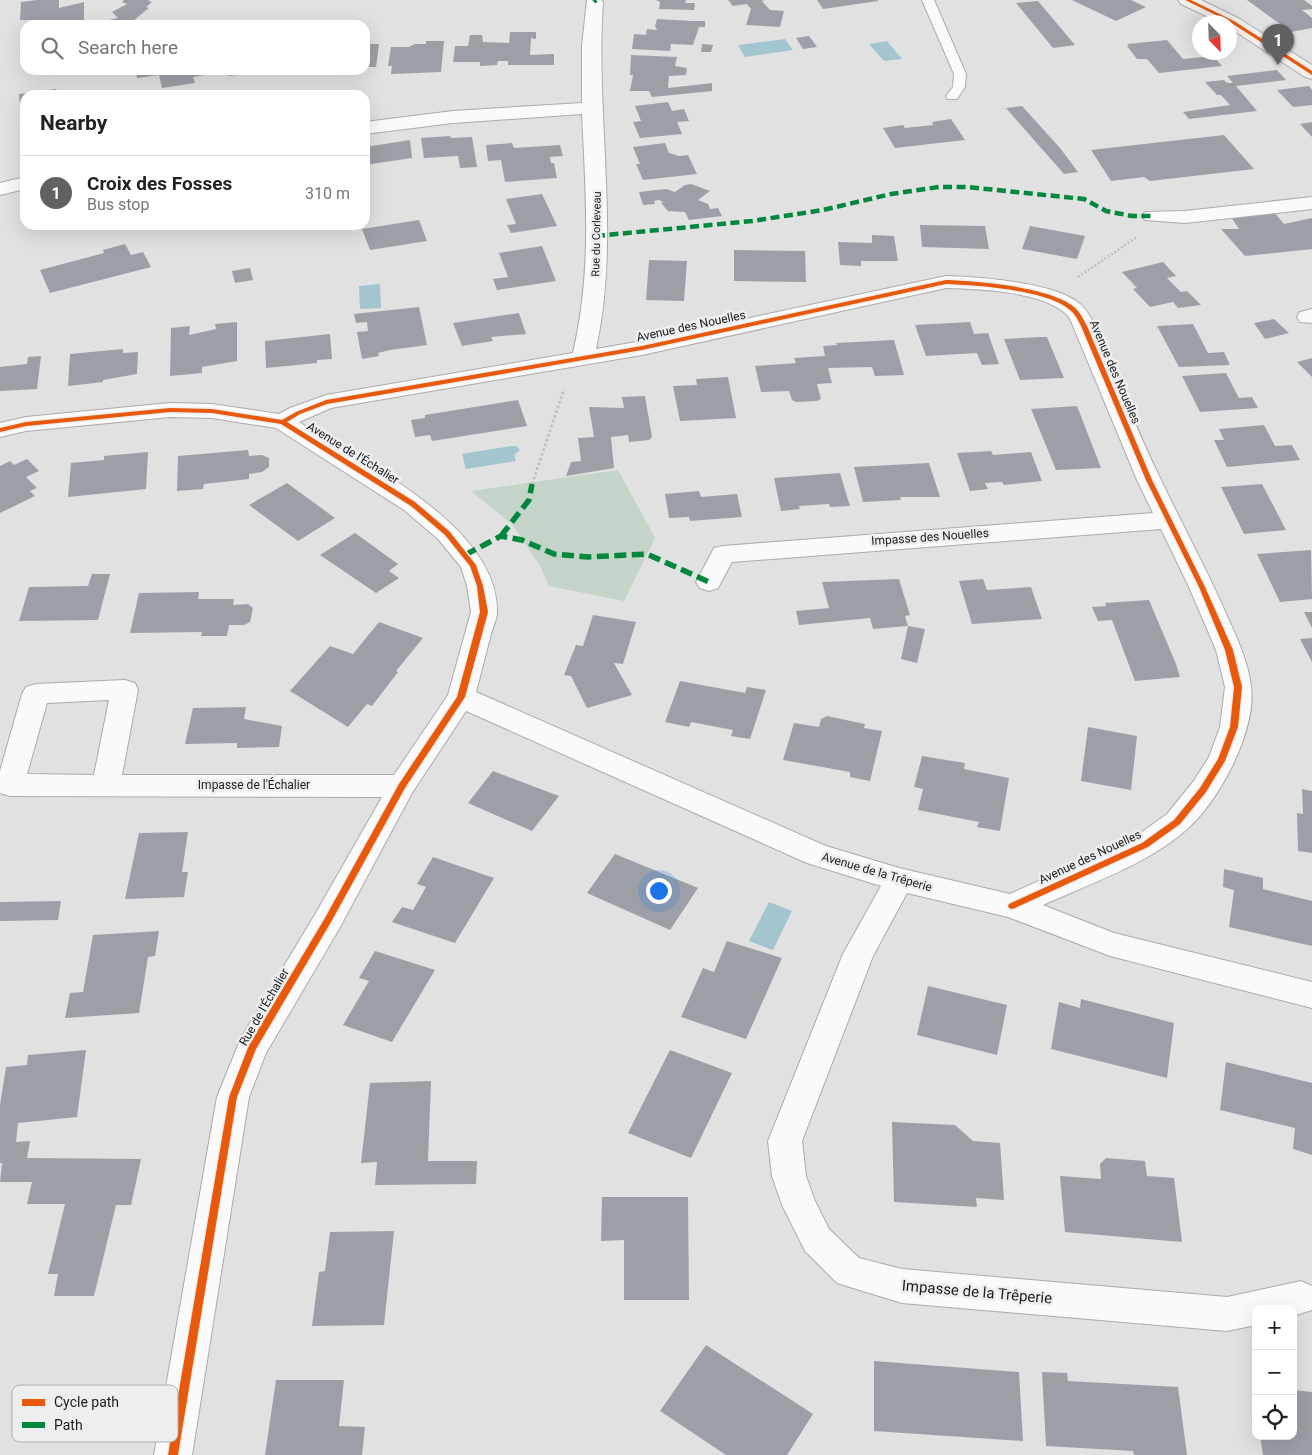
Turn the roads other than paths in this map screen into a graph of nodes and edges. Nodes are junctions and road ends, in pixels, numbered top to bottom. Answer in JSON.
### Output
{"nodes":[{"id":1,"x":928,"y":0,"type":"edge"},
{"id":2,"x":1187,"y":0,"type":"edge"},
{"id":3,"x":594,"y":2,"type":"dead end"},
{"id":4,"x":1312,"y":73,"type":"edge"},
{"id":5,"x":952,"y":96,"type":"dead end"},
{"id":6,"x":591,"y":108,"type":"junction"},
{"id":7,"x":370,"y":127,"type":"edge"},
{"id":8,"x":20,"y":184,"type":"edge"},
{"id":9,"x":0,"y":189,"type":"edge"},
{"id":10,"x":1312,"y":203,"type":"edge"},
{"id":11,"x":1152,"y":216,"type":"road end"},
{"id":12,"x":583,"y":359,"type":"junction"},
{"id":13,"x":283,"y":422,"type":"junction"},
{"id":14,"x":0,"y":430,"type":"edge"},
{"id":15,"x":1168,"y":520,"type":"junction"},
{"id":16,"x":708,"y":582,"type":"dead end"},
{"id":17,"x":461,"y":697,"type":"junction"},
{"id":18,"x":106,"y":784,"type":"junction"},
{"id":19,"x":402,"y":786,"type":"junction"},
{"id":20,"x":899,"y":880,"type":"junction"},
{"id":21,"x":1012,"y":906,"type":"junction"},
{"id":22,"x":1312,"y":995,"type":"edge"},
{"id":23,"x":1301,"y":1298,"type":"dead end"},
{"id":24,"x":178,"y":1425,"type":"edge"},
{"id":25,"x":175,"y":1442,"type":"edge"},
{"id":26,"x":173,"y":1455,"type":"edge"}],
"edges":[{"from":1,"to":5,"type":"lane"},
{"from":2,"to":4,"type":"street"},
{"from":3,"to":6,"type":"street","name":"Rue du Corleveau"},
{"from":6,"to":7,"type":"street"},
{"from":6,"to":12,"type":"street","name":"Rue du Corleveau"},
{"from":8,"to":9,"type":"street"},
{"from":10,"to":11,"type":"street"},
{"from":12,"to":13,"type":"street","name":"Avenue des Nouelles"},
{"from":12,"to":15,"type":"street","name":"Avenue des Nouelles"},
{"from":13,"to":14,"type":"street","name":"Avenue de l'Échalier"},
{"from":13,"to":17,"type":"street","name":"Avenue de l'Échalier"},
{"from":15,"to":16,"type":"street","name":"Impasse des Nouelles"},
{"from":15,"to":21,"type":"street","name":"Avenue des Nouelles"},
{"from":17,"to":19,"type":"street","name":"Rue de l'Échalier"},
{"from":17,"to":20,"type":"street","name":"Avenue de la Trêperie"},
{"from":18,"to":18,"type":"street","name":"Impasse de l'Échalier"},
{"from":18,"to":19,"type":"street","name":"Impasse de l'Échalier"},
{"from":19,"to":24,"type":"street","name":"Rue de l'Échalier"},
{"from":20,"to":21,"type":"street","name":"Avenue de la Trêperie"},
{"from":20,"to":23,"type":"street","name":"Impasse de la Trêperie"},
{"from":21,"to":22,"type":"street","name":"Avenue de la Trêperie"},
{"from":25,"to":26,"type":"street","name":"Rue de l'Échalier"}]}
